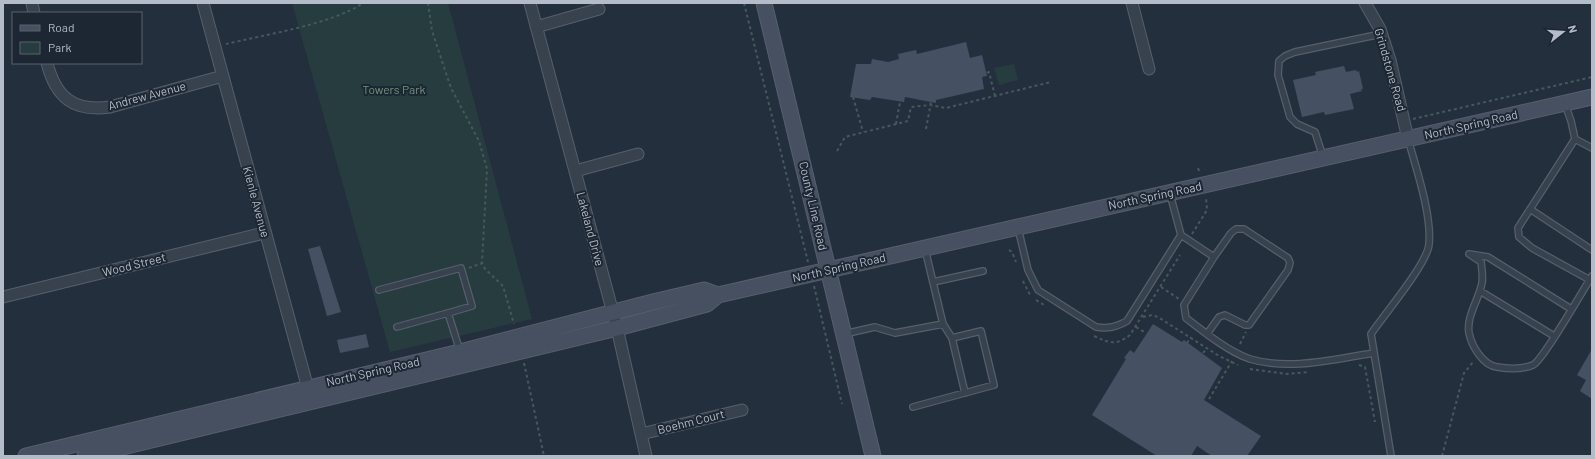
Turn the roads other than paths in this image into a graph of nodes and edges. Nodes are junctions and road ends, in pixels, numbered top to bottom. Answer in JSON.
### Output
{"nodes":[{"id":1,"x":203,"y":3,"type":"edge"},
{"id":2,"x":530,"y":3,"type":"edge"},
{"id":3,"x":764,"y":3,"type":"edge"},
{"id":4,"x":1132,"y":3,"type":"edge"},
{"id":5,"x":1364,"y":3,"type":"edge"},
{"id":6,"x":599,"y":9,"type":"dead end"},
{"id":7,"x":536,"y":27,"type":"junction"},
{"id":8,"x":1381,"y":34,"type":"junction"},
{"id":9,"x":47,"y":64,"type":"edge"},
{"id":10,"x":1149,"y":69,"type":"dead end"},
{"id":11,"x":223,"y":76,"type":"junction"},
{"id":12,"x":1592,"y":97,"type":"edge"},
{"id":13,"x":1565,"y":103,"type":"junction"},
{"id":14,"x":1408,"y":139,"type":"junction"},
{"id":15,"x":1575,"y":139,"type":"junction"},
{"id":16,"x":1592,"y":148,"type":"edge"},
{"id":17,"x":638,"y":154,"type":"dead end"},
{"id":18,"x":1323,"y":158,"type":"junction"},
{"id":19,"x":575,"y":171,"type":"junction"},
{"id":20,"x":1170,"y":194,"type":"junction"},
{"id":21,"x":1530,"y":208,"type":"junction"},
{"id":22,"x":1017,"y":226,"type":"junction"},
{"id":23,"x":264,"y":233,"type":"junction"},
{"id":24,"x":1181,"y":235,"type":"junction"},
{"id":25,"x":925,"y":248,"type":"junction"},
{"id":26,"x":1592,"y":250,"type":"edge"},
{"id":27,"x":1214,"y":257,"type":"junction"},
{"id":28,"x":828,"y":271,"type":"junction"},
{"id":29,"x":983,"y":271,"type":"dead end"},
{"id":30,"x":1591,"y":278,"type":"edge"},
{"id":31,"x":933,"y":282,"type":"junction"},
{"id":32,"x":379,"y":290,"type":"dead end"},
{"id":33,"x":1480,"y":291,"type":"junction"},
{"id":34,"x":718,"y":295,"type":"junction"},
{"id":35,"x":3,"y":297,"type":"edge"},
{"id":36,"x":1571,"y":309,"type":"junction"},
{"id":37,"x":448,"y":312,"type":"junction"},
{"id":38,"x":612,"y":313,"type":"junction"},
{"id":39,"x":943,"y":324,"type":"junction"},
{"id":40,"x":397,"y":327,"type":"dead end"},
{"id":41,"x":616,"y":328,"type":"junction"},
{"id":42,"x":843,"y":334,"type":"junction"},
{"id":43,"x":1207,"y":334,"type":"junction"},
{"id":44,"x":1554,"y":336,"type":"junction"},
{"id":45,"x":952,"y":338,"type":"junction"},
{"id":46,"x":1374,"y":353,"type":"junction"},
{"id":47,"x":462,"y":358,"type":"junction"},
{"id":48,"x":965,"y":393,"type":"junction"},
{"id":49,"x":309,"y":394,"type":"junction"},
{"id":50,"x":912,"y":407,"type":"dead end"},
{"id":51,"x":742,"y":410,"type":"dead end"},
{"id":52,"x":640,"y":434,"type":"junction"},
{"id":53,"x":103,"y":448,"type":"edge"},
{"id":54,"x":26,"y":456,"type":"edge"},
{"id":55,"x":85,"y":456,"type":"edge"},
{"id":56,"x":646,"y":456,"type":"edge"},
{"id":57,"x":873,"y":456,"type":"edge"},
{"id":58,"x":1391,"y":456,"type":"edge"}],
"edges":[{"from":1,"to":11,"type":"street","name":"Kienle Avenue"},
{"from":2,"to":7,"type":"street","name":"Lakeland Drive"},
{"from":3,"to":28,"type":"main road","name":"County Line Road"},
{"from":4,"to":10,"type":"street"},
{"from":5,"to":8,"type":"street","name":"Grindstone Road"},
{"from":6,"to":7,"type":"street"},
{"from":7,"to":19,"type":"street","name":"Lakeland Drive"},
{"from":8,"to":14,"type":"street","name":"Grindstone Road"},
{"from":8,"to":18,"type":"lane"},
{"from":9,"to":11,"type":"street","name":"Andrew Avenue"},
{"from":11,"to":23,"type":"street","name":"Kienle Avenue"},
{"from":12,"to":13,"type":"main road","name":"North Spring Road"},
{"from":13,"to":14,"type":"main road","name":"North Spring Road"},
{"from":13,"to":15,"type":"lane"},
{"from":14,"to":18,"type":"main road","name":"North Spring Road"},
{"from":14,"to":46,"type":"lane"},
{"from":15,"to":16,"type":"lane"},
{"from":15,"to":21,"type":"lane"},
{"from":17,"to":19,"type":"street"},
{"from":18,"to":20,"type":"main road","name":"North Spring Road"},
{"from":19,"to":38,"type":"street","name":"Lakeland Drive"},
{"from":20,"to":22,"type":"main road","name":"North Spring Road"},
{"from":20,"to":24,"type":"lane"},
{"from":21,"to":26,"type":"lane"},
{"from":21,"to":30,"type":"lane"},
{"from":22,"to":24,"type":"lane"},
{"from":22,"to":25,"type":"main road","name":"North Spring Road"},
{"from":23,"to":35,"type":"street","name":"Wood Street"},
{"from":23,"to":49,"type":"street","name":"Kienle Avenue"},
{"from":24,"to":27,"type":"lane"},
{"from":25,"to":28,"type":"main road","name":"North Spring Road"},
{"from":25,"to":31,"type":"lane"},
{"from":27,"to":43,"type":"lane"},
{"from":27,"to":43,"type":"lane"},
{"from":28,"to":34,"type":"main road","name":"North Spring Road"},
{"from":28,"to":42,"type":"main road","name":"County Line Road"},
{"from":29,"to":31,"type":"lane"},
{"from":30,"to":36,"type":"lane"},
{"from":31,"to":39,"type":"lane"},
{"from":32,"to":37,"type":"lane"},
{"from":33,"to":36,"type":"lane"},
{"from":33,"to":44,"type":"lane"},
{"from":33,"to":44,"type":"lane"},
{"from":34,"to":38,"type":"main road","name":"North Spring Road"},
{"from":34,"to":41,"type":"main road","name":"North Spring Road"},
{"from":36,"to":44,"type":"lane"},
{"from":37,"to":40,"type":"lane"},
{"from":37,"to":47,"type":"lane"},
{"from":38,"to":41,"type":"street","name":"Lakeland Drive"},
{"from":38,"to":47,"type":"main road","name":"North Spring Road"},
{"from":39,"to":42,"type":"lane"},
{"from":39,"to":45,"type":"lane"},
{"from":41,"to":47,"type":"main road","name":"North Spring Road"},
{"from":41,"to":52,"type":"street","name":"Lakeland Drive"},
{"from":42,"to":57,"type":"main road","name":"County Line Road"},
{"from":43,"to":46,"type":"lane"},
{"from":45,"to":48,"type":"lane"},
{"from":45,"to":48,"type":"lane"},
{"from":46,"to":58,"type":"lane"},
{"from":47,"to":49,"type":"main road","name":"North Spring Road"},
{"from":48,"to":50,"type":"lane"},
{"from":49,"to":53,"type":"main road","name":"North Spring Road"},
{"from":51,"to":52,"type":"street","name":"Boehm Court"},
{"from":52,"to":56,"type":"street","name":"Lakeland Drive"},
{"from":53,"to":54,"type":"main road","name":"North Spring Road"},
{"from":53,"to":55,"type":"main road","name":"North Spring Road"}]}
